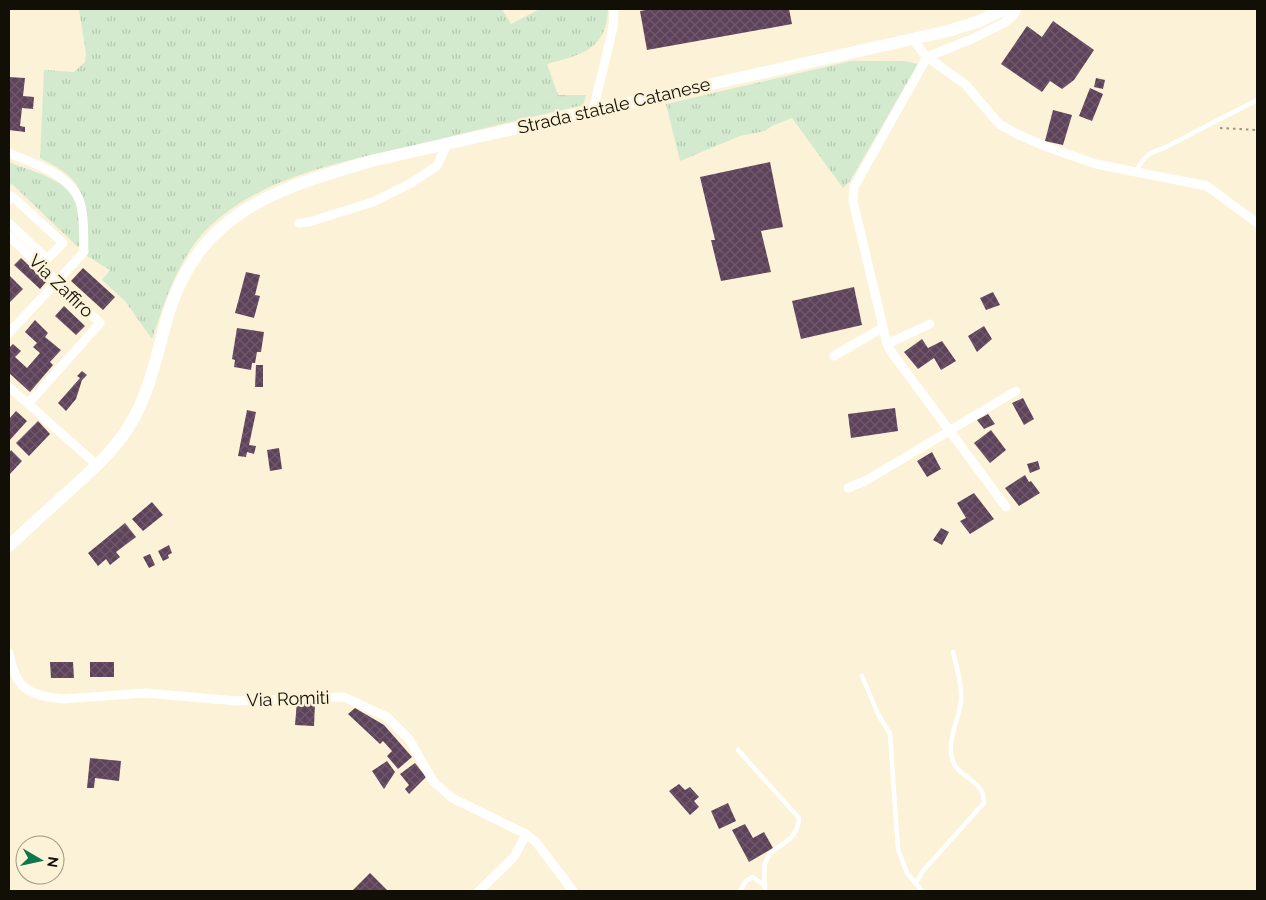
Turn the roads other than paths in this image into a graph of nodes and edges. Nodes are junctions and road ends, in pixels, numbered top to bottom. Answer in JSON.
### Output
{"nodes":[{"id":1,"x":614,"y":9,"type":"edge"},
{"id":2,"x":1005,"y":9,"type":"edge"},
{"id":3,"x":1018,"y":9,"type":"edge"},
{"id":4,"x":912,"y":39,"type":"junction"},
{"id":5,"x":926,"y":57,"type":"junction"},
{"id":6,"x":1257,"y":100,"type":"edge"},
{"id":7,"x":593,"y":110,"type":"junction"},
{"id":8,"x":447,"y":144,"type":"junction"},
{"id":9,"x":9,"y":153,"type":"edge"},
{"id":10,"x":1136,"y":172,"type":"junction"},
{"id":11,"x":9,"y":200,"type":"edge"},
{"id":12,"x":299,"y":223,"type":"dead end"},
{"id":13,"x":1257,"y":223,"type":"edge"},
{"id":14,"x":9,"y":224,"type":"edge"},
{"id":15,"x":9,"y":236,"type":"edge"},
{"id":16,"x":57,"y":282,"type":"junction"},
{"id":17,"x":930,"y":324,"type":"dead end"},
{"id":18,"x":882,"y":328,"type":"junction"},
{"id":19,"x":9,"y":333,"type":"edge"},
{"id":20,"x":887,"y":344,"type":"junction"},
{"id":21,"x":834,"y":356,"type":"dead end"},
{"id":22,"x":9,"y":387,"type":"edge"},
{"id":23,"x":1016,"y":391,"type":"dead end"},
{"id":24,"x":28,"y":404,"type":"junction"},
{"id":25,"x":949,"y":431,"type":"junction"},
{"id":26,"x":97,"y":465,"type":"junction"},
{"id":27,"x":848,"y":488,"type":"dead end"},
{"id":28,"x":1006,"y":507,"type":"dead end"},
{"id":29,"x":9,"y":546,"type":"edge"},
{"id":30,"x":953,"y":652,"type":"dead end"},
{"id":31,"x":9,"y":653,"type":"edge"},
{"id":32,"x":862,"y":676,"type":"dead end"},
{"id":33,"x":738,"y":750,"type":"dead end"},
{"id":34,"x":526,"y":834,"type":"junction"},
{"id":35,"x":916,"y":883,"type":"junction"},
{"id":36,"x":765,"y":889,"type":"edge"},
{"id":37,"x":479,"y":891,"type":"edge"},
{"id":38,"x":573,"y":891,"type":"edge"},
{"id":39,"x":740,"y":891,"type":"edge"},
{"id":40,"x":922,"y":891,"type":"edge"}],
"edges":[{"from":1,"to":7,"type":"street"},
{"from":2,"to":4,"type":"main road","name":"Strada statale Catanese"},
{"from":3,"to":5,"type":"street"},
{"from":4,"to":5,"type":"street"},
{"from":4,"to":7,"type":"main road","name":"Strada statale Catanese"},
{"from":5,"to":10,"type":"street"},
{"from":5,"to":18,"type":"street"},
{"from":6,"to":10,"type":"lane"},
{"from":7,"to":8,"type":"main road","name":"Strada statale Catanese"},
{"from":8,"to":12,"type":"street"},
{"from":8,"to":26,"type":"main road","name":"Strada statale Catanese"},
{"from":9,"to":16,"type":"street"},
{"from":10,"to":13,"type":"street"},
{"from":11,"to":14,"type":"street"},
{"from":15,"to":16,"type":"street","name":"Via Zaffiro"},
{"from":16,"to":19,"type":"street"},
{"from":16,"to":24,"type":"street","name":"Via Zaffiro"},
{"from":17,"to":20,"type":"street"},
{"from":18,"to":20,"type":"street"},
{"from":18,"to":21,"type":"street"},
{"from":20,"to":25,"type":"street"},
{"from":22,"to":24,"type":"street"},
{"from":23,"to":25,"type":"street"},
{"from":24,"to":26,"type":"street"},
{"from":25,"to":27,"type":"street"},
{"from":25,"to":28,"type":"street"},
{"from":26,"to":29,"type":"main road","name":"Strada statale Catanese"},
{"from":30,"to":35,"type":"lane"},
{"from":31,"to":34,"type":"street","name":"Via Romiti"},
{"from":32,"to":35,"type":"lane"},
{"from":33,"to":36,"type":"lane"},
{"from":34,"to":37,"type":"street"},
{"from":34,"to":38,"type":"street","name":"Via Romiti"},
{"from":35,"to":40,"type":"lane"},
{"from":36,"to":39,"type":"lane"}]}
